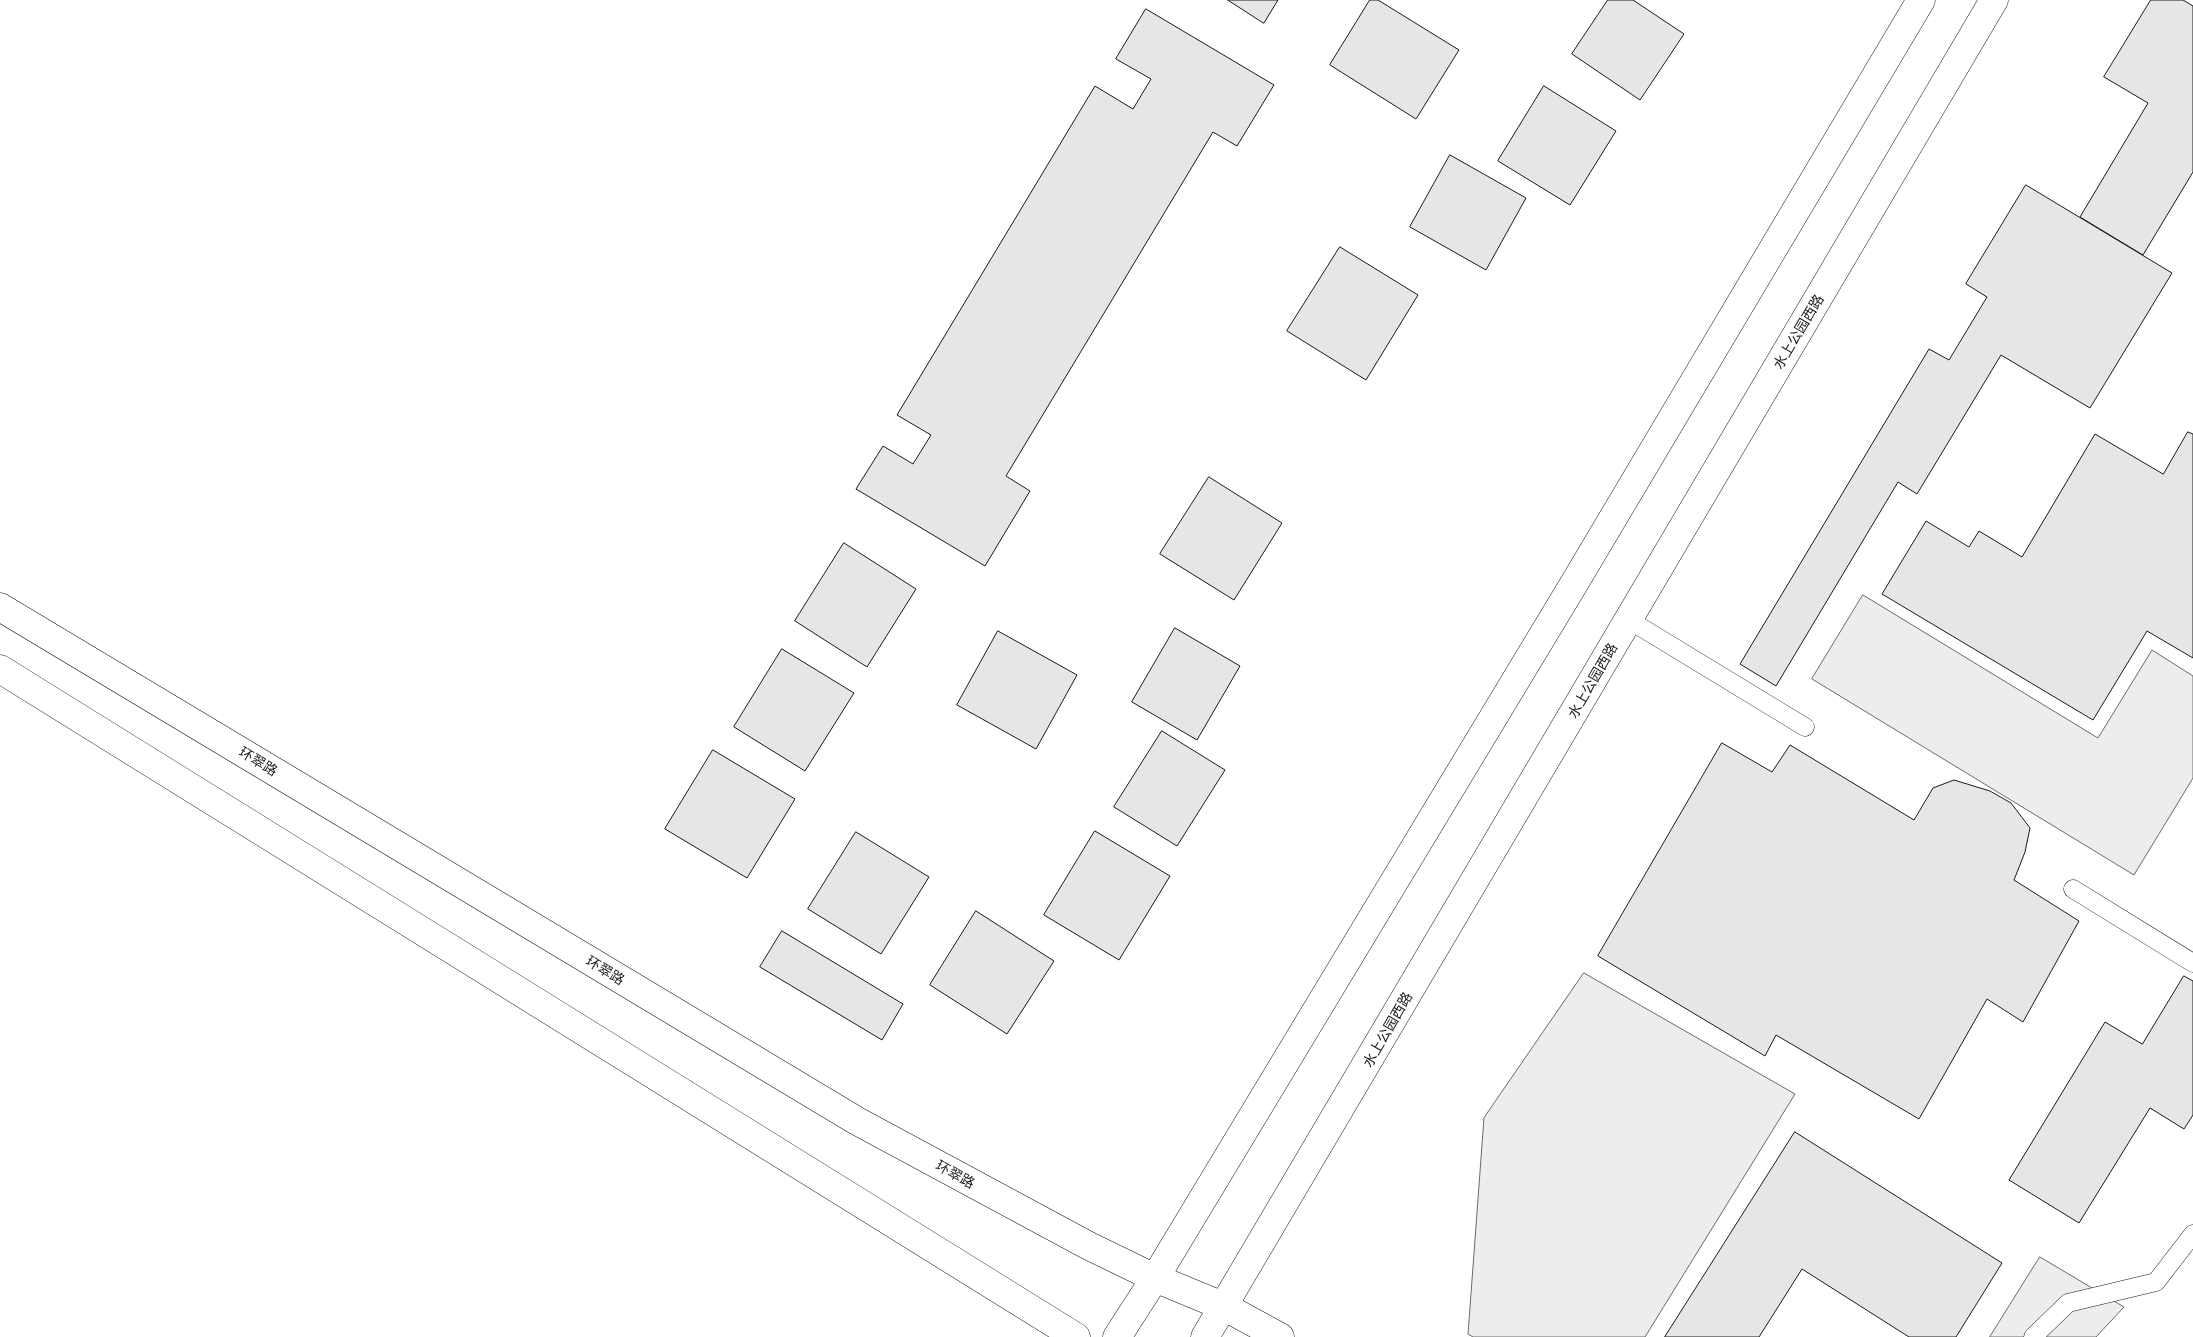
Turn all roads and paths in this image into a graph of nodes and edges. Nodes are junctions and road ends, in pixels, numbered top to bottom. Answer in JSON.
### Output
{"nodes":[{"id":1,"x":1921,"y":0,"type":"edge"},
{"id":2,"x":1994,"y":0,"type":"edge"},
{"id":3,"x":0,"y":607,"type":"edge"},
{"id":4,"x":1629,"y":620,"type":"junction"},
{"id":5,"x":0,"y":669,"type":"edge"},
{"id":6,"x":1806,"y":727,"type":"dead end"},
{"id":7,"x":2072,"y":889,"type":"dead end"},
{"id":8,"x":2193,"y":963,"type":"edge"},
{"id":9,"x":2193,"y":1234,"type":"edge"},
{"id":10,"x":1155,"y":1278,"type":"junction"},
{"id":11,"x":1225,"y":1307,"type":"junction"},
{"id":12,"x":1076,"y":1337,"type":"edge"},
{"id":13,"x":1117,"y":1337,"type":"edge"},
{"id":14,"x":1205,"y":1337,"type":"edge"},
{"id":15,"x":1280,"y":1337,"type":"edge"},
{"id":16,"x":2033,"y":1337,"type":"edge"}],
"edges":[{"from":1,"to":10,"type":"main road"},
{"from":2,"to":4,"type":"main road","name":"水上公园西路"},
{"from":3,"to":10,"type":"main road","name":"环翠路"},
{"from":4,"to":6,"type":"lane"},
{"from":4,"to":11,"type":"main road","name":"水上公园西路"},
{"from":5,"to":12,"type":"main road"},
{"from":7,"to":8,"type":"lane"},
{"from":9,"to":16,"type":"lane"},
{"from":10,"to":11,"type":"main road","name":"环翠路"},
{"from":10,"to":13,"type":"main road"},
{"from":11,"to":14,"type":"main road","name":"水上公园西路"},
{"from":11,"to":15,"type":"main road"}]}
